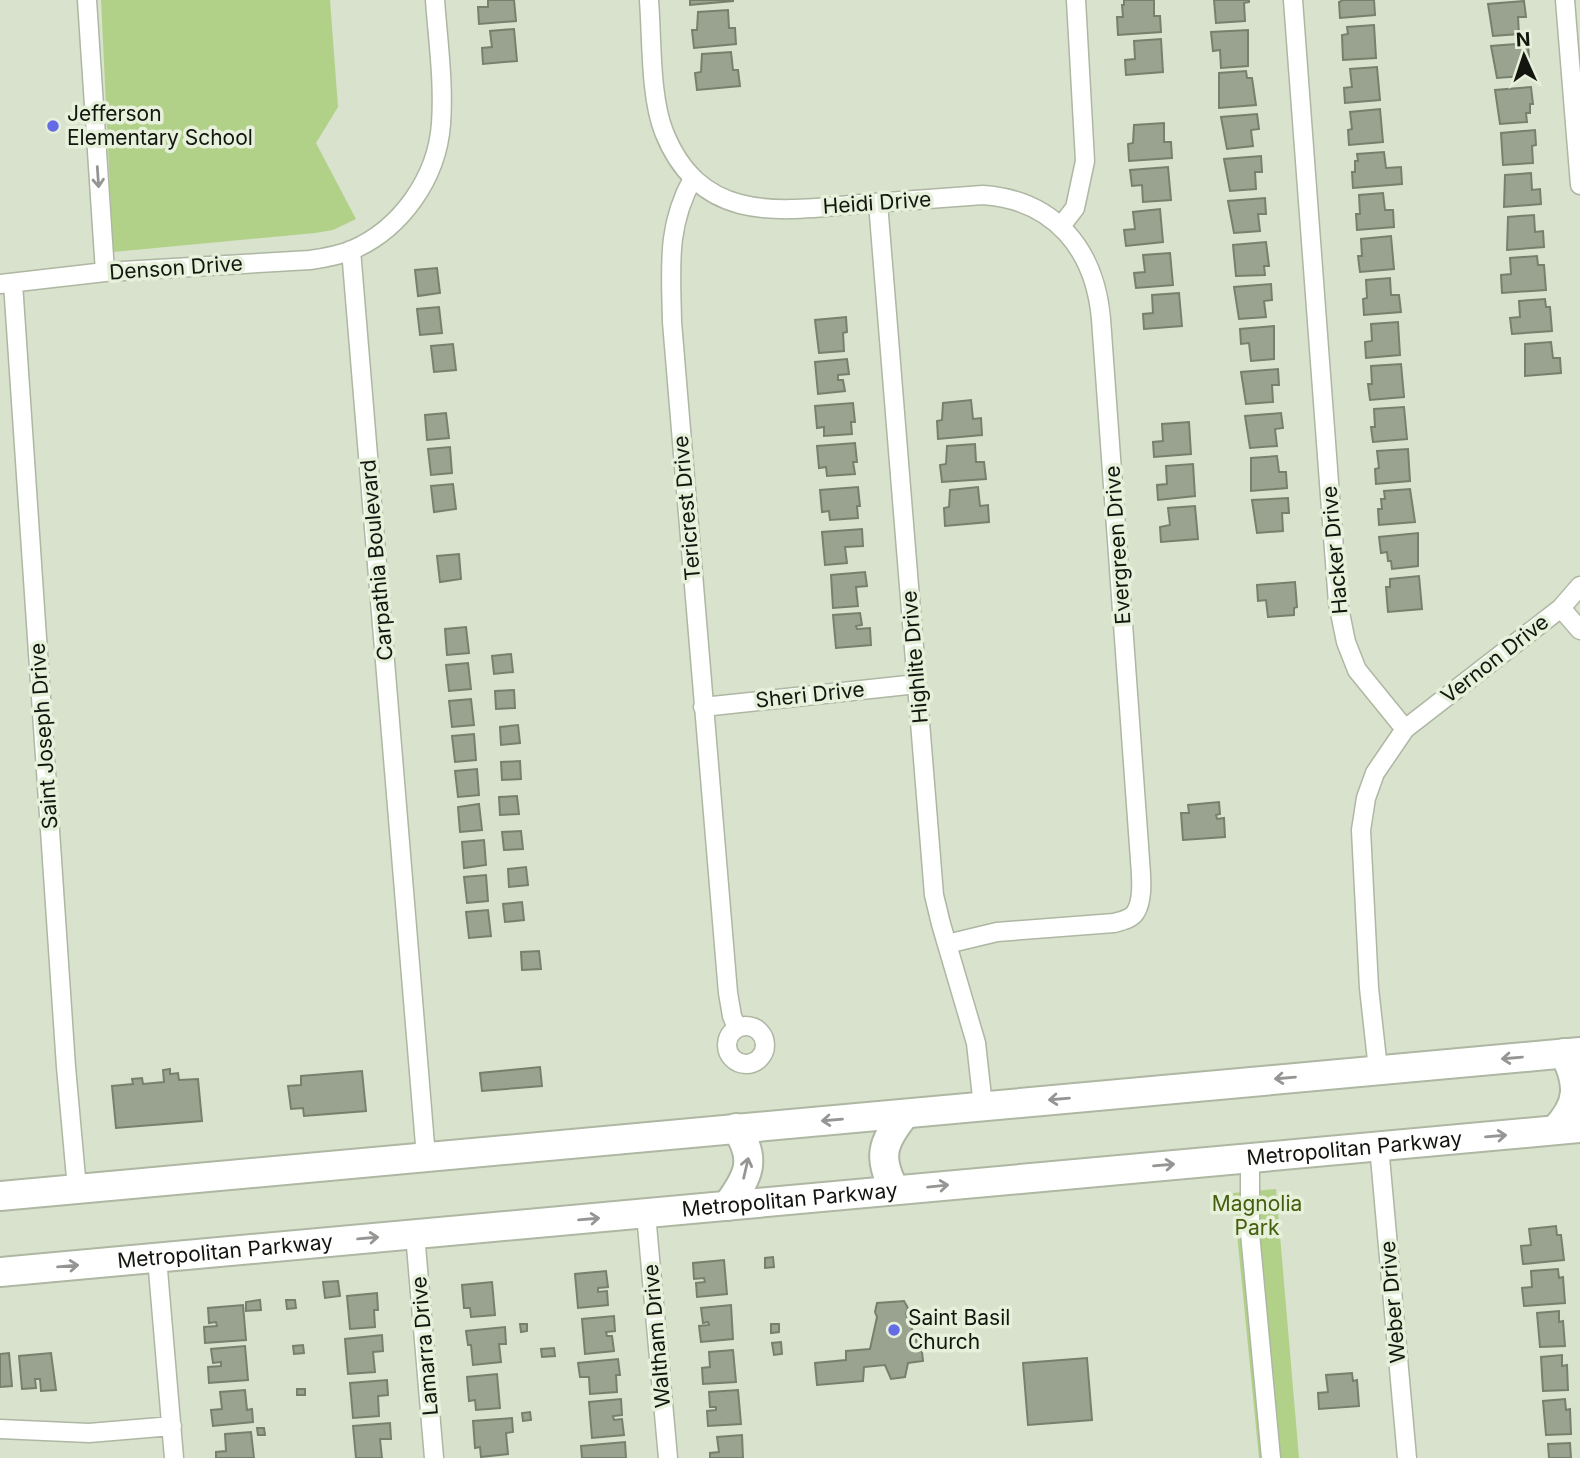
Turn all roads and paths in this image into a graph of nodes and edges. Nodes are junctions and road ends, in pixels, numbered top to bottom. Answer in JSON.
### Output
{"nodes":[{"id":1,"x":87,"y":0,"type":"edge"},
{"id":2,"x":435,"y":0,"type":"edge"},
{"id":3,"x":649,"y":0,"type":"edge"},
{"id":4,"x":1076,"y":0,"type":"edge"},
{"id":5,"x":1293,"y":0,"type":"edge"},
{"id":6,"x":1565,"y":0,"type":"edge"},
{"id":7,"x":694,"y":178,"type":"junction"},
{"id":8,"x":1580,"y":185,"type":"edge"},
{"id":9,"x":878,"y":203,"type":"junction"},
{"id":10,"x":1061,"y":226,"type":"junction"},
{"id":11,"x":351,"y":250,"type":"junction"},
{"id":12,"x":104,"y":272,"type":"junction"},
{"id":13,"x":7,"y":284,"type":"edge"},
{"id":14,"x":1580,"y":586,"type":"edge"},
{"id":15,"x":1561,"y":608,"type":"junction"},
{"id":16,"x":1580,"y":630,"type":"edge"},
{"id":17,"x":917,"y":684,"type":"junction"},
{"id":18,"x":703,"y":707,"type":"junction"},
{"id":19,"x":1405,"y":729,"type":"junction"},
{"id":20,"x":947,"y":944,"type":"junction"},
{"id":21,"x":737,"y":1028,"type":"dead end"},
{"id":22,"x":1572,"y":1053,"type":"edge"},
{"id":23,"x":1378,"y":1069,"type":"junction"},
{"id":24,"x":982,"y":1106,"type":"junction"},
{"id":25,"x":905,"y":1114,"type":"junction"},
{"id":26,"x":736,"y":1128,"type":"junction"},
{"id":27,"x":1568,"y":1129,"type":"edge"},
{"id":28,"x":1379,"y":1146,"type":"junction"},
{"id":29,"x":426,"y":1157,"type":"junction"},
{"id":30,"x":1250,"y":1158,"type":"junction"},
{"id":31,"x":77,"y":1189,"type":"junction"},
{"id":32,"x":895,"y":1190,"type":"junction"},
{"id":33,"x":0,"y":1196,"type":"edge"},
{"id":34,"x":727,"y":1206,"type":"junction"},
{"id":35,"x":646,"y":1213,"type":"junction"},
{"id":36,"x":415,"y":1234,"type":"junction"},
{"id":37,"x":157,"y":1258,"type":"junction"},
{"id":38,"x":0,"y":1272,"type":"edge"},
{"id":39,"x":172,"y":1426,"type":"junction"},
{"id":40,"x":0,"y":1429,"type":"edge"},
{"id":41,"x":174,"y":1458,"type":"edge"},
{"id":42,"x":435,"y":1458,"type":"edge"},
{"id":43,"x":668,"y":1458,"type":"edge"},
{"id":44,"x":1271,"y":1458,"type":"edge"},
{"id":45,"x":1407,"y":1458,"type":"edge"}],
"edges":[{"from":1,"to":12,"type":"street","one_way":true},
{"from":2,"to":11,"type":"street"},
{"from":3,"to":7,"type":"street"},
{"from":4,"to":10,"type":"street"},
{"from":5,"to":19,"type":"street","name":"Hacker Drive"},
{"from":6,"to":8,"type":"street"},
{"from":7,"to":9,"type":"street","name":"Heidi Drive"},
{"from":7,"to":18,"type":"street","name":"Tericrest Drive"},
{"from":9,"to":10,"type":"street","name":"Heidi Drive"},
{"from":9,"to":17,"type":"street","name":"Highlite Drive"},
{"from":10,"to":20,"type":"street","name":"Evergreen Drive"},
{"from":11,"to":12,"type":"street","name":"Denson Drive"},
{"from":11,"to":29,"type":"street","name":"Carpathia Boulevard"},
{"from":12,"to":13,"type":"street","name":"Denson Drive"},
{"from":13,"to":31,"type":"street","name":"Saint Joseph Drive"},
{"from":14,"to":15,"type":"street","name":"Vernon Drive"},
{"from":15,"to":16,"type":"street"},
{"from":15,"to":19,"type":"street","name":"Vernon Drive"},
{"from":17,"to":18,"type":"street","name":"Sheri Drive"},
{"from":17,"to":20,"type":"street","name":"Highlite Drive"},
{"from":18,"to":21,"type":"street","name":"Tericrest Drive"},
{"from":19,"to":23,"type":"street"},
{"from":20,"to":24,"type":"street","name":"Highlite Drive"},
{"from":22,"to":23,"type":"main road","one_way":true},
{"from":22,"to":27,"type":"main road"},
{"from":23,"to":24,"type":"main road","one_way":true},
{"from":24,"to":25,"type":"main road"},
{"from":25,"to":26,"type":"main road","one_way":true},
{"from":25,"to":32,"type":"main road"},
{"from":26,"to":29,"type":"main road"},
{"from":34,"to":26,"type":"main road","one_way":true},
{"from":28,"to":27,"type":"main road","name":"Metropolitan Parkway","one_way":true},
{"from":28,"to":30,"type":"main road","name":"Metropolitan Parkway"},
{"from":28,"to":45,"type":"street","name":"Weber Drive"},
{"from":29,"to":31,"type":"main road"},
{"from":32,"to":30,"type":"main road","name":"Metropolitan Parkway","one_way":true},
{"from":30,"to":44,"type":"street"},
{"from":31,"to":33,"type":"main road"},
{"from":32,"to":34,"type":"main road","name":"Metropolitan Parkway"},
{"from":34,"to":35,"type":"main road","name":"Metropolitan Parkway"},
{"from":36,"to":35,"type":"main road","name":"Metropolitan Parkway","one_way":true},
{"from":35,"to":43,"type":"street","name":"Waltham Drive"},
{"from":37,"to":36,"type":"main road","name":"Metropolitan Parkway","one_way":true},
{"from":36,"to":42,"type":"street","name":"Lamarra Drive"},
{"from":38,"to":37,"type":"main road","name":"Metropolitan Parkway","one_way":true},
{"from":37,"to":39,"type":"street"},
{"from":39,"to":40,"type":"street"},
{"from":39,"to":41,"type":"street"}]}
